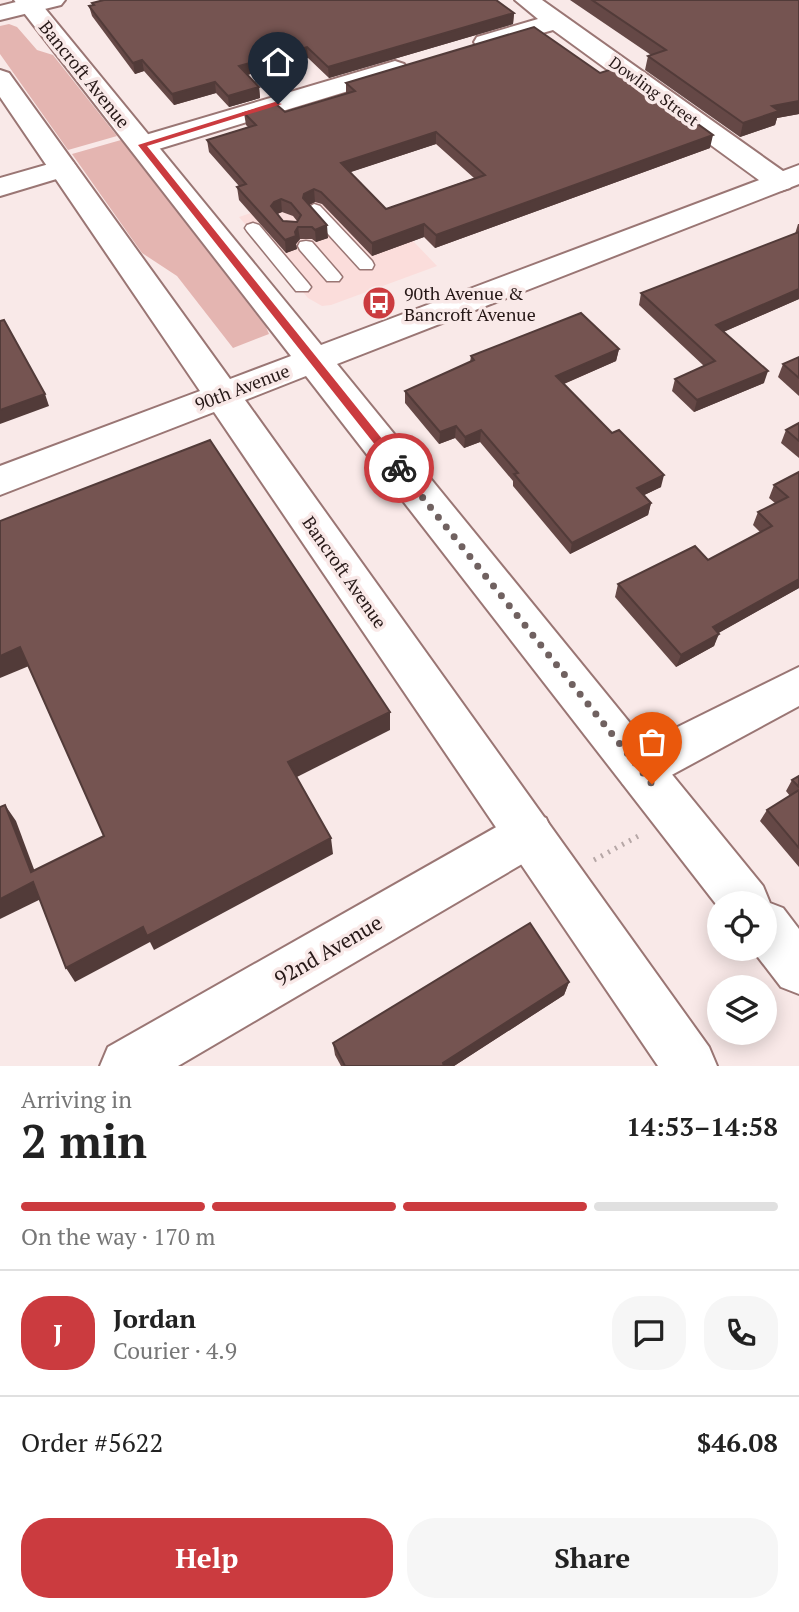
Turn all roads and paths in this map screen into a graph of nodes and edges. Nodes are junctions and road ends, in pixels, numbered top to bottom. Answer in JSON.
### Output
{"nodes":[{"id":1,"x":527,"y":0,"type":"edge"},
{"id":2,"x":36,"y":2,"type":"edge"},
{"id":3,"x":0,"y":13,"type":"edge"},
{"id":4,"x":556,"y":21,"type":"junction"},
{"id":5,"x":468,"y":47,"type":"edge"},
{"id":6,"x":415,"y":63,"type":"edge"},
{"id":7,"x":0,"y":78,"type":"edge"},
{"id":8,"x":142,"y":145,"type":"junction"},
{"id":9,"x":63,"y":168,"type":"junction"},
{"id":10,"x":790,"y":178,"type":"edge"},
{"id":11,"x":0,"y":187,"type":"edge"},
{"id":12,"x":314,"y":209,"type":"edge"},
{"id":13,"x":253,"y":228,"type":"dead end"},
{"id":14,"x":306,"y":246,"type":"dead end"},
{"id":15,"x":366,"y":265,"type":"dead end"},
{"id":16,"x":333,"y":277,"type":"dead end"},
{"id":17,"x":302,"y":287,"type":"dead end"},
{"id":18,"x":313,"y":360,"type":"junction"},
{"id":19,"x":222,"y":395,"type":"junction"},
{"id":20,"x":0,"y":481,"type":"edge"},
{"id":21,"x":799,"y":685,"type":"edge"},
{"id":22,"x":639,"y":769,"type":"junction"},
{"id":23,"x":676,"y":815,"type":"junction"},
{"id":24,"x":528,"y":834,"type":"junction"},
{"id":25,"x":560,"y":880,"type":"junction"},
{"id":26,"x":736,"y":891,"type":"edge"},
{"id":27,"x":777,"y":941,"type":"edge"},
{"id":28,"x":799,"y":969,"type":"edge"},
{"id":29,"x":127,"y":1066,"type":"edge"},
{"id":30,"x":690,"y":1066,"type":"edge"}],
"edges":[{"from":1,"to":4,"type":"main road","name":"Dowling Street"},
{"from":2,"to":3,"type":"main road"},
{"from":2,"to":8,"type":"main road","name":"Bancroft Avenue"},
{"from":4,"to":5,"type":"main road"},
{"from":4,"to":10,"type":"main road","name":"Dowling Street"},
{"from":6,"to":8,"type":"main road"},
{"from":7,"to":9,"type":"main road","name":"Bancroft Avenue"},
{"from":8,"to":18,"type":"main road","name":"Bancroft Avenue"},
{"from":9,"to":11,"type":"main road"},
{"from":9,"to":19,"type":"main road","name":"Bancroft Avenue"},
{"from":10,"to":18,"type":"main road","name":"90th Avenue"},
{"from":12,"to":15,"type":"lane"},
{"from":13,"to":17,"type":"lane"},
{"from":14,"to":16,"type":"lane"},
{"from":18,"to":19,"type":"main road","name":"90th Avenue"},
{"from":18,"to":22,"type":"main road","name":"Bancroft Avenue"},
{"from":19,"to":20,"type":"main road","name":"90th Avenue"},
{"from":19,"to":24,"type":"main road","name":"Bancroft Avenue"},
{"from":21,"to":22,"type":"main road"},
{"from":22,"to":23,"type":"main road","name":"Bancroft Avenue"},
{"from":23,"to":25,"type":"path"},
{"from":23,"to":26,"type":"main road","name":"Bancroft Avenue"},
{"from":24,"to":25,"type":"main road","name":"Bancroft Avenue"},
{"from":24,"to":29,"type":"main road","name":"92nd Avenue"},
{"from":25,"to":30,"type":"main road","name":"Bancroft Avenue"},
{"from":27,"to":28,"type":"main road"}]}
